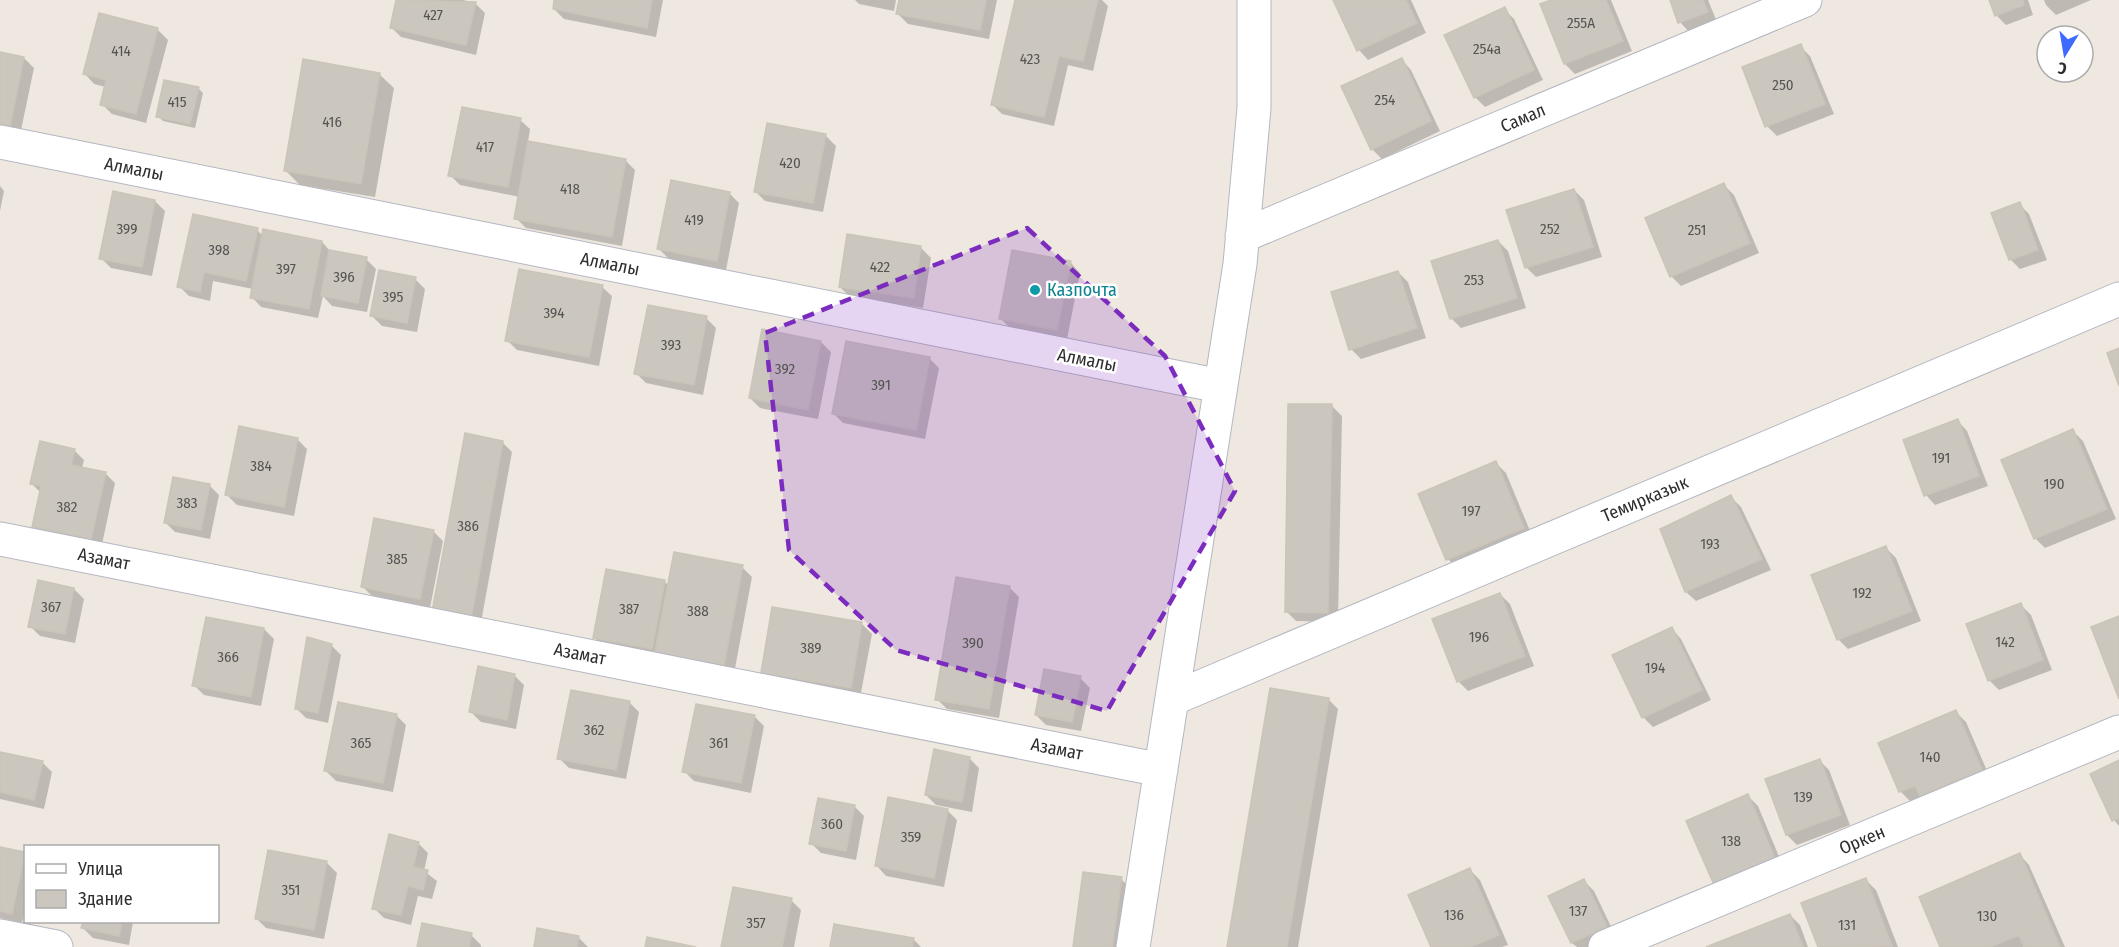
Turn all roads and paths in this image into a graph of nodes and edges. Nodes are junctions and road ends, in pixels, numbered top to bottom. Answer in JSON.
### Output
{"nodes":[{"id":1,"x":1254,"y":0,"type":"edge"},
{"id":2,"x":1805,"y":0,"type":"edge"},
{"id":3,"x":0,"y":142,"type":"edge"},
{"id":4,"x":1242,"y":236,"type":"junction"},
{"id":5,"x":2119,"y":300,"type":"edge"},
{"id":6,"x":1220,"y":386,"type":"junction"},
{"id":7,"x":0,"y":539,"type":"edge"},
{"id":8,"x":1172,"y":699,"type":"junction"},
{"id":9,"x":2119,"y":732,"type":"edge"},
{"id":10,"x":1161,"y":770,"type":"junction"},
{"id":11,"x":0,"y":936,"type":"edge"},
{"id":12,"x":56,"y":947,"type":"edge"},
{"id":13,"x":1133,"y":947,"type":"edge"},
{"id":14,"x":1605,"y":947,"type":"edge"}],
"edges":[{"from":1,"to":4,"type":"street"},
{"from":2,"to":4,"type":"street","name":"Самал"},
{"from":3,"to":6,"type":"street","name":"Алмалы"},
{"from":4,"to":6,"type":"street"},
{"from":5,"to":8,"type":"street","name":"Темирказык"},
{"from":6,"to":8,"type":"street"},
{"from":7,"to":10,"type":"street","name":"Азамат"},
{"from":8,"to":10,"type":"street"},
{"from":9,"to":14,"type":"street","name":"Оркен"},
{"from":10,"to":13,"type":"street"},
{"from":11,"to":12,"type":"street"}]}
